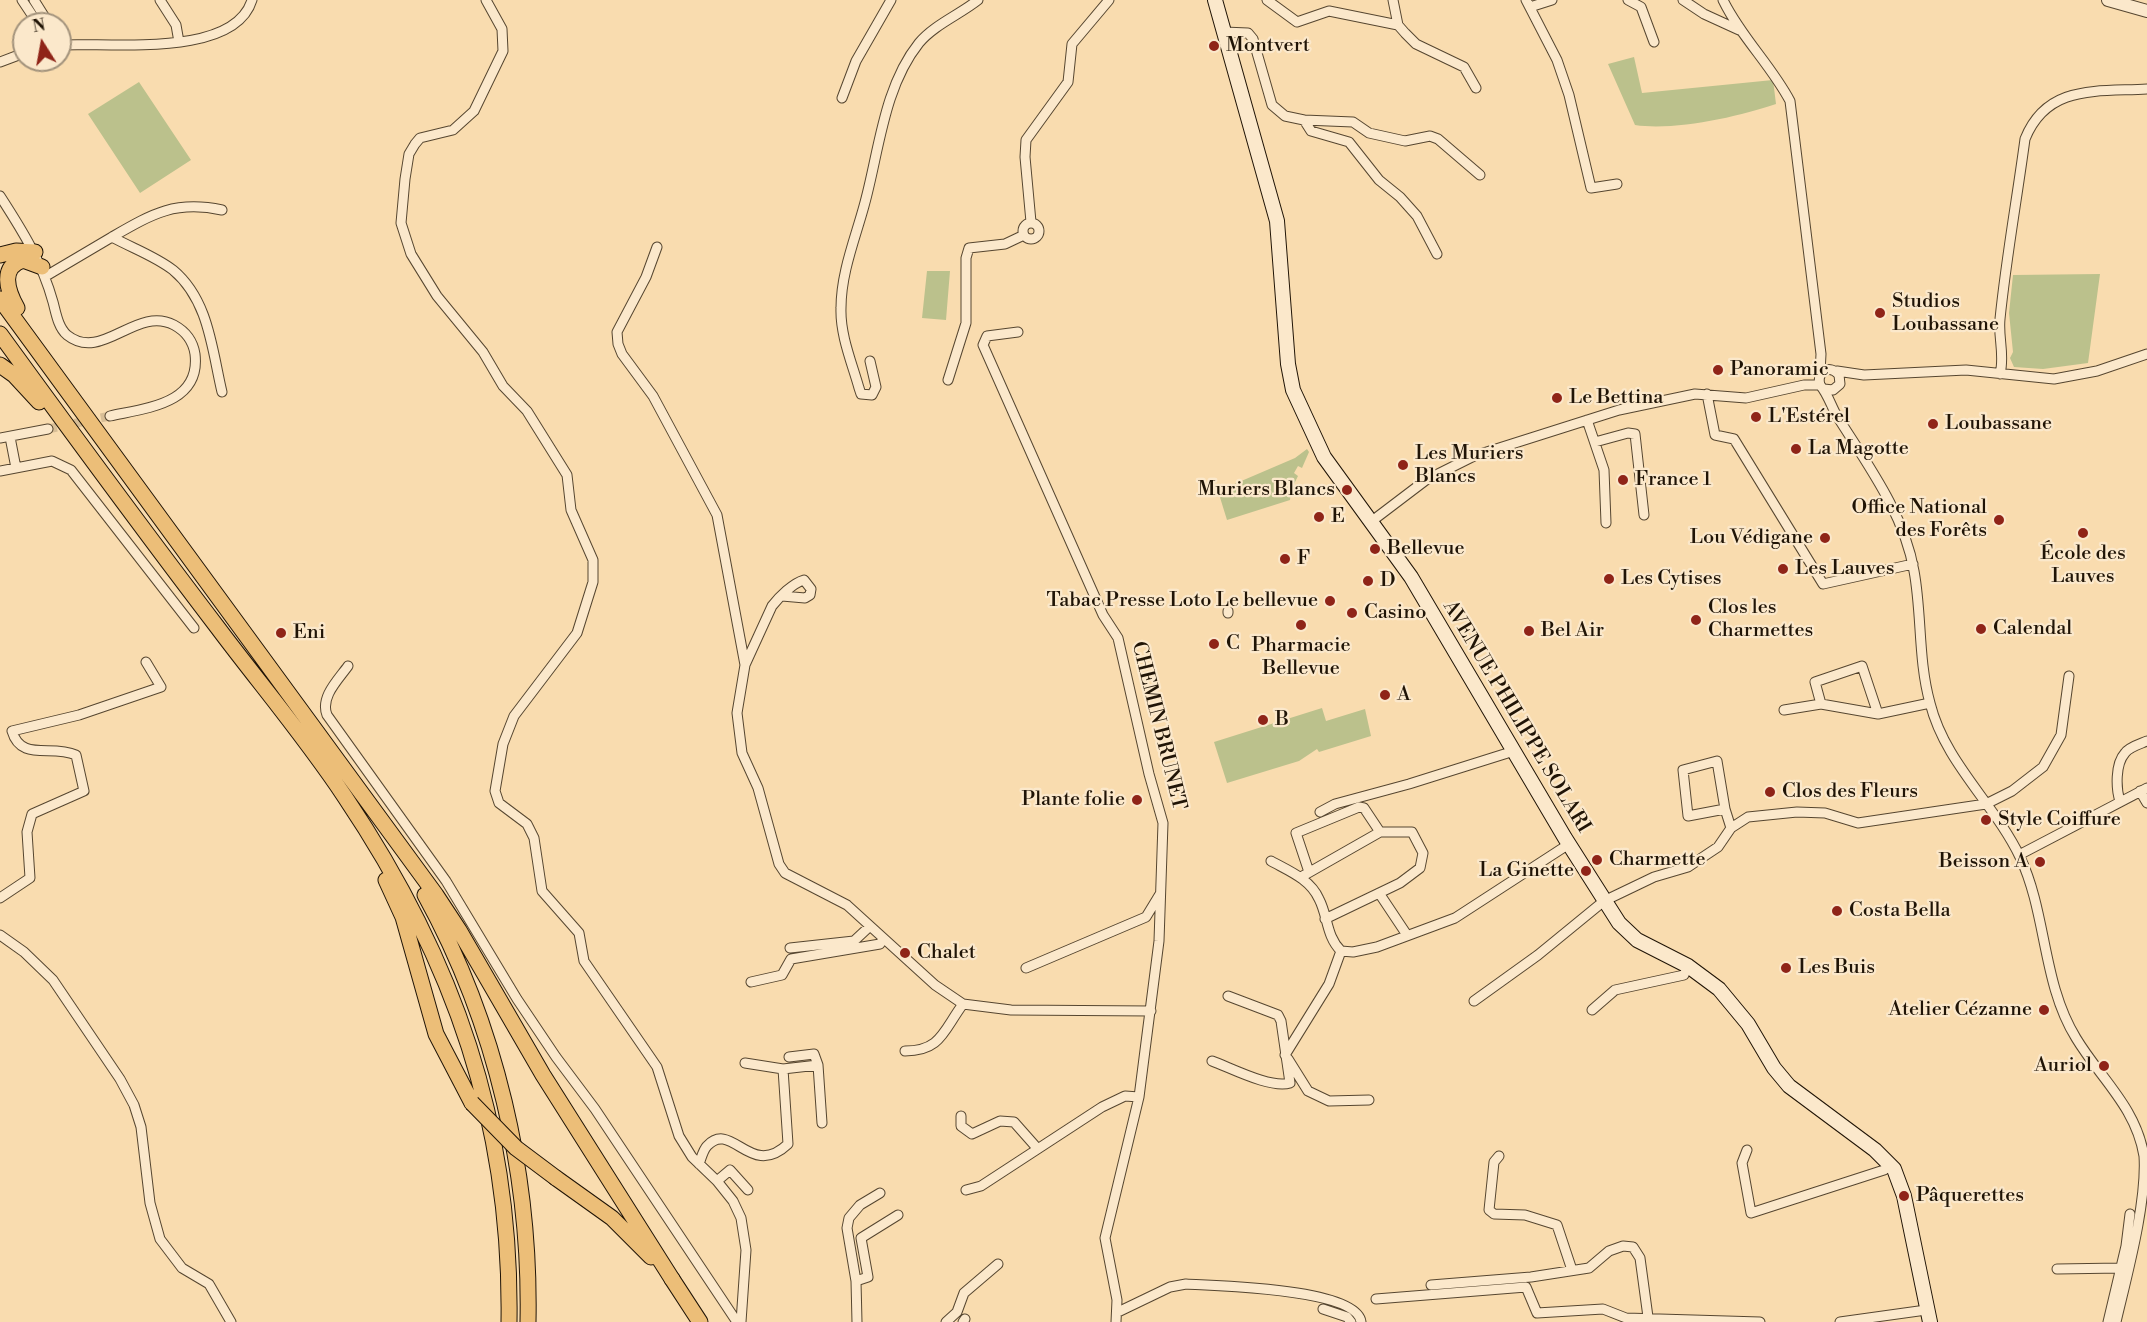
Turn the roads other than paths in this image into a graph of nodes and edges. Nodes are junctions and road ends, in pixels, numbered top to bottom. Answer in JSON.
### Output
{"nodes":[{"id":1,"x":160,"y":0,"type":"edge"},
{"id":2,"x":252,"y":0,"type":"edge"},
{"id":3,"x":486,"y":0,"type":"edge"},
{"id":4,"x":891,"y":0,"type":"edge"},
{"id":5,"x":978,"y":0,"type":"edge"},
{"id":6,"x":1109,"y":0,"type":"edge"},
{"id":7,"x":1215,"y":0,"type":"edge"},
{"id":8,"x":1267,"y":0,"type":"edge"},
{"id":9,"x":1393,"y":0,"type":"edge"},
{"id":10,"x":1552,"y":0,"type":"edge"},
{"id":11,"x":1628,"y":0,"type":"edge"},
{"id":12,"x":1683,"y":0,"type":"edge"},
{"id":13,"x":1723,"y":0,"type":"edge"},
{"id":14,"x":2108,"y":0,"type":"edge"},
{"id":15,"x":2139,"y":0,"type":"edge"},
{"id":16,"x":2147,"y":2,"type":"edge"},
{"id":17,"x":1528,"y":4,"type":"edge"},
{"id":18,"x":2147,"y":10,"type":"edge"},
{"id":19,"x":1398,"y":25,"type":"junction"},
{"id":20,"x":1740,"y":30,"type":"junction"},
{"id":21,"x":1224,"y":32,"type":"junction"},
{"id":22,"x":179,"y":42,"type":"junction"},
{"id":23,"x":1654,"y":42,"type":"dead end"},
{"id":24,"x":72,"y":43,"type":"edge"},
{"id":25,"x":1476,"y":88,"type":"dead end"},
{"id":26,"x":2147,"y":89,"type":"edge"},
{"id":27,"x":842,"y":98,"type":"dead end"},
{"id":28,"x":1304,"y":120,"type":"junction"},
{"id":29,"x":1480,"y":175,"type":"dead end"},
{"id":30,"x":1617,"y":184,"type":"dead end"},
{"id":31,"x":0,"y":196,"type":"edge"},
{"id":32,"x":222,"y":210,"type":"dead end"},
{"id":33,"x":112,"y":237,"type":"junction"},
{"id":34,"x":657,"y":247,"type":"dead end"},
{"id":35,"x":35,"y":252,"type":"junction"},
{"id":36,"x":1437,"y":254,"type":"dead end"},
{"id":37,"x":0,"y":255,"type":"edge"},
{"id":38,"x":44,"y":271,"type":"junction"},
{"id":39,"x":0,"y":298,"type":"edge"},
{"id":40,"x":1018,"y":332,"type":"dead end"},
{"id":41,"x":0,"y":334,"type":"edge"},
{"id":42,"x":1821,"y":354,"type":"junction"},
{"id":43,"x":2147,"y":354,"type":"edge"},
{"id":44,"x":870,"y":361,"type":"dead end"},
{"id":45,"x":0,"y":364,"type":"edge"},
{"id":46,"x":1835,"y":370,"type":"junction"},
{"id":47,"x":2001,"y":374,"type":"junction"},
{"id":48,"x":1864,"y":375,"type":"junction"},
{"id":49,"x":948,"y":381,"type":"dead end"},
{"id":50,"x":1821,"y":381,"type":"junction"},
{"id":51,"x":63,"y":386,"type":"junction"},
{"id":52,"x":1838,"y":386,"type":"junction"},
{"id":53,"x":222,"y":392,"type":"dead end"},
{"id":54,"x":1707,"y":394,"type":"junction"},
{"id":55,"x":1834,"y":406,"type":"junction"},
{"id":56,"x":110,"y":416,"type":"tunnel mouth"},
{"id":57,"x":1587,"y":420,"type":"junction"},
{"id":58,"x":48,"y":429,"type":"tunnel mouth"},
{"id":59,"x":5,"y":437,"type":"edge"},
{"id":60,"x":1596,"y":442,"type":"junction"},
{"id":61,"x":16,"y":468,"type":"junction"},
{"id":62,"x":0,"y":471,"type":"edge"},
{"id":63,"x":101,"y":473,"type":"junction"},
{"id":64,"x":1644,"y":515,"type":"dead end"},
{"id":65,"x":1372,"y":521,"type":"junction"},
{"id":66,"x":1606,"y":523,"type":"dead end"},
{"id":67,"x":1912,"y":564,"type":"junction"},
{"id":68,"x":782,"y":596,"type":"dead end"},
{"id":69,"x":194,"y":628,"type":"dead end"},
{"id":70,"x":146,"y":662,"type":"dead end"},
{"id":71,"x":745,"y":665,"type":"junction"},
{"id":72,"x":348,"y":666,"type":"dead end"},
{"id":73,"x":2069,"y":676,"type":"dead end"},
{"id":74,"x":1930,"y":703,"type":"junction"},
{"id":75,"x":1821,"y":704,"type":"junction"},
{"id":76,"x":1784,"y":710,"type":"dead end"},
{"id":77,"x":1878,"y":714,"type":"junction"},
{"id":78,"x":2147,"y":741,"type":"edge"},
{"id":79,"x":1514,"y":751,"type":"junction"},
{"id":80,"x":2144,"y":789,"type":"edge"},
{"id":81,"x":345,"y":796,"type":"junction"},
{"id":82,"x":2120,"y":801,"type":"junction"},
{"id":83,"x":2147,"y":803,"type":"edge"},
{"id":84,"x":1986,"y":804,"type":"junction"},
{"id":85,"x":1725,"y":809,"type":"junction"},
{"id":86,"x":1320,"y":813,"type":"dead end"},
{"id":87,"x":1731,"y":828,"type":"junction"},
{"id":88,"x":390,"y":832,"type":"junction"},
{"id":89,"x":1380,"y":832,"type":"junction"},
{"id":90,"x":1569,"y":844,"type":"junction"},
{"id":91,"x":2019,"y":855,"type":"junction"},
{"id":92,"x":1271,"y":861,"type":"dead end"},
{"id":93,"x":1305,"y":875,"type":"junction"},
{"id":94,"x":1379,"y":893,"type":"junction"},
{"id":95,"x":1160,"y":894,"type":"junction"},
{"id":96,"x":0,"y":898,"type":"edge"},
{"id":97,"x":1604,"y":901,"type":"junction"},
{"id":98,"x":1325,"y":919,"type":"junction"},
{"id":99,"x":869,"y":927,"type":"junction"},
{"id":100,"x":0,"y":935,"type":"edge"},
{"id":101,"x":1407,"y":935,"type":"junction"},
{"id":102,"x":883,"y":939,"type":"junction"},
{"id":103,"x":790,"y":948,"type":"dead end"},
{"id":104,"x":1341,"y":951,"type":"junction"},
{"id":105,"x":1688,"y":966,"type":"junction"},
{"id":106,"x":1026,"y":968,"type":"dead end"},
{"id":107,"x":751,"y":982,"type":"dead end"},
{"id":108,"x":1228,"y":996,"type":"dead end"},
{"id":109,"x":1474,"y":1001,"type":"dead end"},
{"id":110,"x":963,"y":1004,"type":"junction"},
{"id":111,"x":1592,"y":1010,"type":"dead end"},
{"id":112,"x":1151,"y":1011,"type":"junction"},
{"id":113,"x":905,"y":1051,"type":"dead end"},
{"id":114,"x":1285,"y":1055,"type":"junction"},
{"id":115,"x":789,"y":1057,"type":"dead end"},
{"id":116,"x":1212,"y":1061,"type":"dead end"},
{"id":117,"x":746,"y":1063,"type":"dead end"},
{"id":118,"x":818,"y":1065,"type":"junction"},
{"id":119,"x":783,"y":1070,"type":"junction"},
{"id":120,"x":1139,"y":1096,"type":"junction"},
{"id":121,"x":1369,"y":1100,"type":"dead end"},
{"id":122,"x":961,"y":1116,"type":"dead end"},
{"id":123,"x":822,"y":1123,"type":"dead end"},
{"id":124,"x":1037,"y":1148,"type":"junction"},
{"id":125,"x":1748,"y":1150,"type":"dead end"},
{"id":126,"x":1499,"y":1156,"type":"dead end"},
{"id":127,"x":699,"y":1164,"type":"junction"},
{"id":128,"x":1891,"y":1165,"type":"junction"},
{"id":129,"x":717,"y":1181,"type":"junction"},
{"id":130,"x":748,"y":1190,"type":"dead end"},
{"id":131,"x":966,"y":1190,"type":"dead end"},
{"id":132,"x":880,"y":1192,"type":"dead end"},
{"id":133,"x":2130,"y":1214,"type":"dead end"},
{"id":134,"x":898,"y":1215,"type":"dead end"},
{"id":135,"x":998,"y":1264,"type":"dead end"},
{"id":136,"x":2120,"y":1268,"type":"junction"},
{"id":137,"x":2057,"y":1269,"type":"dead end"},
{"id":138,"x":1572,"y":1270,"type":"junction"},
{"id":139,"x":672,"y":1279,"type":"junction"},
{"id":140,"x":856,"y":1281,"type":"junction"},
{"id":141,"x":1431,"y":1285,"type":"dead end"},
{"id":142,"x":1376,"y":1299,"type":"dead end"},
{"id":143,"x":1323,"y":1309,"type":"dead end"},
{"id":144,"x":1118,"y":1312,"type":"junction"},
{"id":145,"x":1928,"y":1316,"type":"edge"},
{"id":146,"x":1648,"y":1317,"type":"junction"},
{"id":147,"x":231,"y":1322,"type":"edge"},
{"id":148,"x":509,"y":1322,"type":"edge"},
{"id":149,"x":528,"y":1322,"type":"edge"},
{"id":150,"x":700,"y":1322,"type":"edge"},
{"id":151,"x":739,"y":1322,"type":"edge"},
{"id":152,"x":857,"y":1322,"type":"edge"},
{"id":153,"x":945,"y":1322,"type":"edge"},
{"id":154,"x":1116,"y":1322,"type":"edge"},
{"id":155,"x":1351,"y":1322,"type":"edge"},
{"id":156,"x":1361,"y":1322,"type":"edge"},
{"id":157,"x":1760,"y":1322,"type":"edge"},
{"id":158,"x":1840,"y":1322,"type":"edge"},
{"id":159,"x":2108,"y":1322,"type":"edge"},
{"id":160,"x":2116,"y":1322,"type":"edge"}],
"edges":[{"from":1,"to":22,"type":"street"},
{"from":2,"to":22,"type":"street"},
{"from":3,"to":127,"type":"street"},
{"from":4,"to":27,"type":"street"},
{"from":5,"to":44,"type":"street"},
{"from":6,"to":49,"type":"street"},
{"from":7,"to":21,"type":"main road","name":"AVENUE PHILIPPE SOLARI"},
{"from":8,"to":19,"type":"street"},
{"from":9,"to":19,"type":"street"},
{"from":10,"to":17,"type":"street"},
{"from":11,"to":23,"type":"street"},
{"from":12,"to":20,"type":"street"},
{"from":13,"to":20,"type":"street"},
{"from":14,"to":18,"type":"street"},
{"from":15,"to":16,"type":"street"},
{"from":17,"to":30,"type":"street"},
{"from":19,"to":25,"type":"street"},
{"from":20,"to":42,"type":"street"},
{"from":21,"to":28,"type":"street"},
{"from":21,"to":65,"type":"main road","name":"AVENUE PHILIPPE SOLARI"},
{"from":22,"to":24,"type":"street"},
{"from":26,"to":47,"type":"street"},
{"from":28,"to":29,"type":"street"},
{"from":28,"to":36,"type":"street"},
{"from":31,"to":35,"type":"street"},
{"from":32,"to":33,"type":"street"},
{"from":33,"to":38,"type":"street"},
{"from":33,"to":53,"type":"street"},
{"from":34,"to":71,"type":"street"},
{"from":35,"to":37,"type":"main road"},
{"from":35,"to":38,"type":"street"},
{"from":38,"to":51,"type":"main road"},
{"from":38,"to":56,"type":"street"},
{"from":39,"to":51,"type":"main road"},
{"from":40,"to":95,"type":"street","name":"CHEMIN BRUNET"},
{"from":41,"to":63,"type":"main road"},
{"from":42,"to":46,"type":"street"},
{"from":42,"to":50,"type":"street"},
{"from":43,"to":47,"type":"street"},
{"from":45,"to":63,"type":"main road"},
{"from":46,"to":48,"type":"street"},
{"from":46,"to":50,"type":"street"},
{"from":46,"to":52,"type":"street"},
{"from":47,"to":48,"type":"street"},
{"from":48,"to":52,"type":"street"},
{"from":50,"to":52,"type":"street"},
{"from":50,"to":54,"type":"street"},
{"from":50,"to":55,"type":"street"},
{"from":51,"to":88,"type":"main road"},
{"from":52,"to":55,"type":"street"},
{"from":54,"to":57,"type":"street"},
{"from":54,"to":67,"type":"street"},
{"from":55,"to":67,"type":"street"},
{"from":57,"to":60,"type":"street"},
{"from":57,"to":65,"type":"street"},
{"from":58,"to":59,"type":"street"},
{"from":59,"to":61,"type":"street"},
{"from":60,"to":64,"type":"street"},
{"from":60,"to":66,"type":"street"},
{"from":61,"to":62,"type":"street"},
{"from":61,"to":69,"type":"street"},
{"from":63,"to":81,"type":"main road"},
{"from":65,"to":79,"type":"main road","name":"AVENUE PHILIPPE SOLARI"},
{"from":67,"to":74,"type":"street"},
{"from":68,"to":71,"type":"street"},
{"from":70,"to":96,"type":"street"},
{"from":71,"to":99,"type":"street"},
{"from":72,"to":151,"type":"street"},
{"from":73,"to":84,"type":"street"},
{"from":74,"to":77,"type":"street"},
{"from":74,"to":84,"type":"street"},
{"from":75,"to":76,"type":"street"},
{"from":75,"to":77,"type":"street"},
{"from":75,"to":77,"type":"street"},
{"from":78,"to":82,"type":"street"},
{"from":79,"to":86,"type":"street"},
{"from":79,"to":90,"type":"main road","name":"AVENUE PHILIPPE SOLARI"},
{"from":80,"to":82,"type":"street"},
{"from":80,"to":83,"type":"street"},
{"from":81,"to":139,"type":"main road","bridge":true},
{"from":81,"to":148,"type":"main road"},
{"from":82,"to":91,"type":"street"},
{"from":84,"to":87,"type":"street"},
{"from":84,"to":91,"type":"street"},
{"from":85,"to":85,"type":"street"},
{"from":85,"to":87,"type":"street"},
{"from":87,"to":97,"type":"street"},
{"from":88,"to":139,"type":"main road"},
{"from":88,"to":149,"type":"main road"},
{"from":89,"to":93,"type":"street"},
{"from":89,"to":93,"type":"street"},
{"from":89,"to":94,"type":"street"},
{"from":90,"to":97,"type":"main road","name":"AVENUE PHILIPPE SOLARI"},
{"from":90,"to":101,"type":"street"},
{"from":91,"to":160,"type":"street"},
{"from":92,"to":93,"type":"street"},
{"from":93,"to":98,"type":"street"},
{"from":94,"to":98,"type":"street"},
{"from":94,"to":101,"type":"street"},
{"from":95,"to":106,"type":"street"},
{"from":95,"to":112,"type":"street","name":"CHEMIN BRUNET"},
{"from":97,"to":105,"type":"main road","name":"AVENUE PHILIPPE SOLARI"},
{"from":97,"to":109,"type":"street"},
{"from":98,"to":104,"type":"street"},
{"from":99,"to":102,"type":"street"},
{"from":99,"to":103,"type":"street"},
{"from":100,"to":147,"type":"street"},
{"from":101,"to":104,"type":"street"},
{"from":102,"to":107,"type":"street"},
{"from":102,"to":110,"type":"street"},
{"from":104,"to":114,"type":"street"},
{"from":105,"to":111,"type":"street"},
{"from":105,"to":128,"type":"main road","name":"AVENUE PHILIPPE SOLARI"},
{"from":108,"to":114,"type":"street"},
{"from":110,"to":112,"type":"street"},
{"from":110,"to":113,"type":"street"},
{"from":112,"to":120,"type":"street","name":"CHEMIN BRUNET"},
{"from":114,"to":116,"type":"street"},
{"from":114,"to":121,"type":"street"},
{"from":115,"to":118,"type":"street"},
{"from":117,"to":119,"type":"street"},
{"from":118,"to":119,"type":"street"},
{"from":118,"to":123,"type":"street"},
{"from":119,"to":127,"type":"street"},
{"from":120,"to":124,"type":"street"},
{"from":120,"to":144,"type":"street","name":"CHEMIN BRUNET"},
{"from":122,"to":124,"type":"street"},
{"from":124,"to":131,"type":"street"},
{"from":125,"to":128,"type":"street"},
{"from":126,"to":138,"type":"street"},
{"from":127,"to":129,"type":"street"},
{"from":128,"to":145,"type":"main road","name":"AVENUE PHILIPPE SOLARI"},
{"from":129,"to":130,"type":"street"},
{"from":129,"to":151,"type":"street"},
{"from":132,"to":140,"type":"street"},
{"from":133,"to":136,"type":"street"},
{"from":134,"to":140,"type":"street"},
{"from":135,"to":153,"type":"street"},
{"from":136,"to":137,"type":"street"},
{"from":136,"to":159,"type":"street"},
{"from":138,"to":141,"type":"street"},
{"from":138,"to":146,"type":"street"},
{"from":139,"to":150,"type":"main road"},
{"from":140,"to":152,"type":"street"},
{"from":142,"to":146,"type":"street"},
{"from":143,"to":155,"type":"street"},
{"from":144,"to":154,"type":"street","name":"CHEMIN BRUNET"},
{"from":144,"to":156,"type":"street"},
{"from":145,"to":158,"type":"street"},
{"from":146,"to":157,"type":"street"}]}
